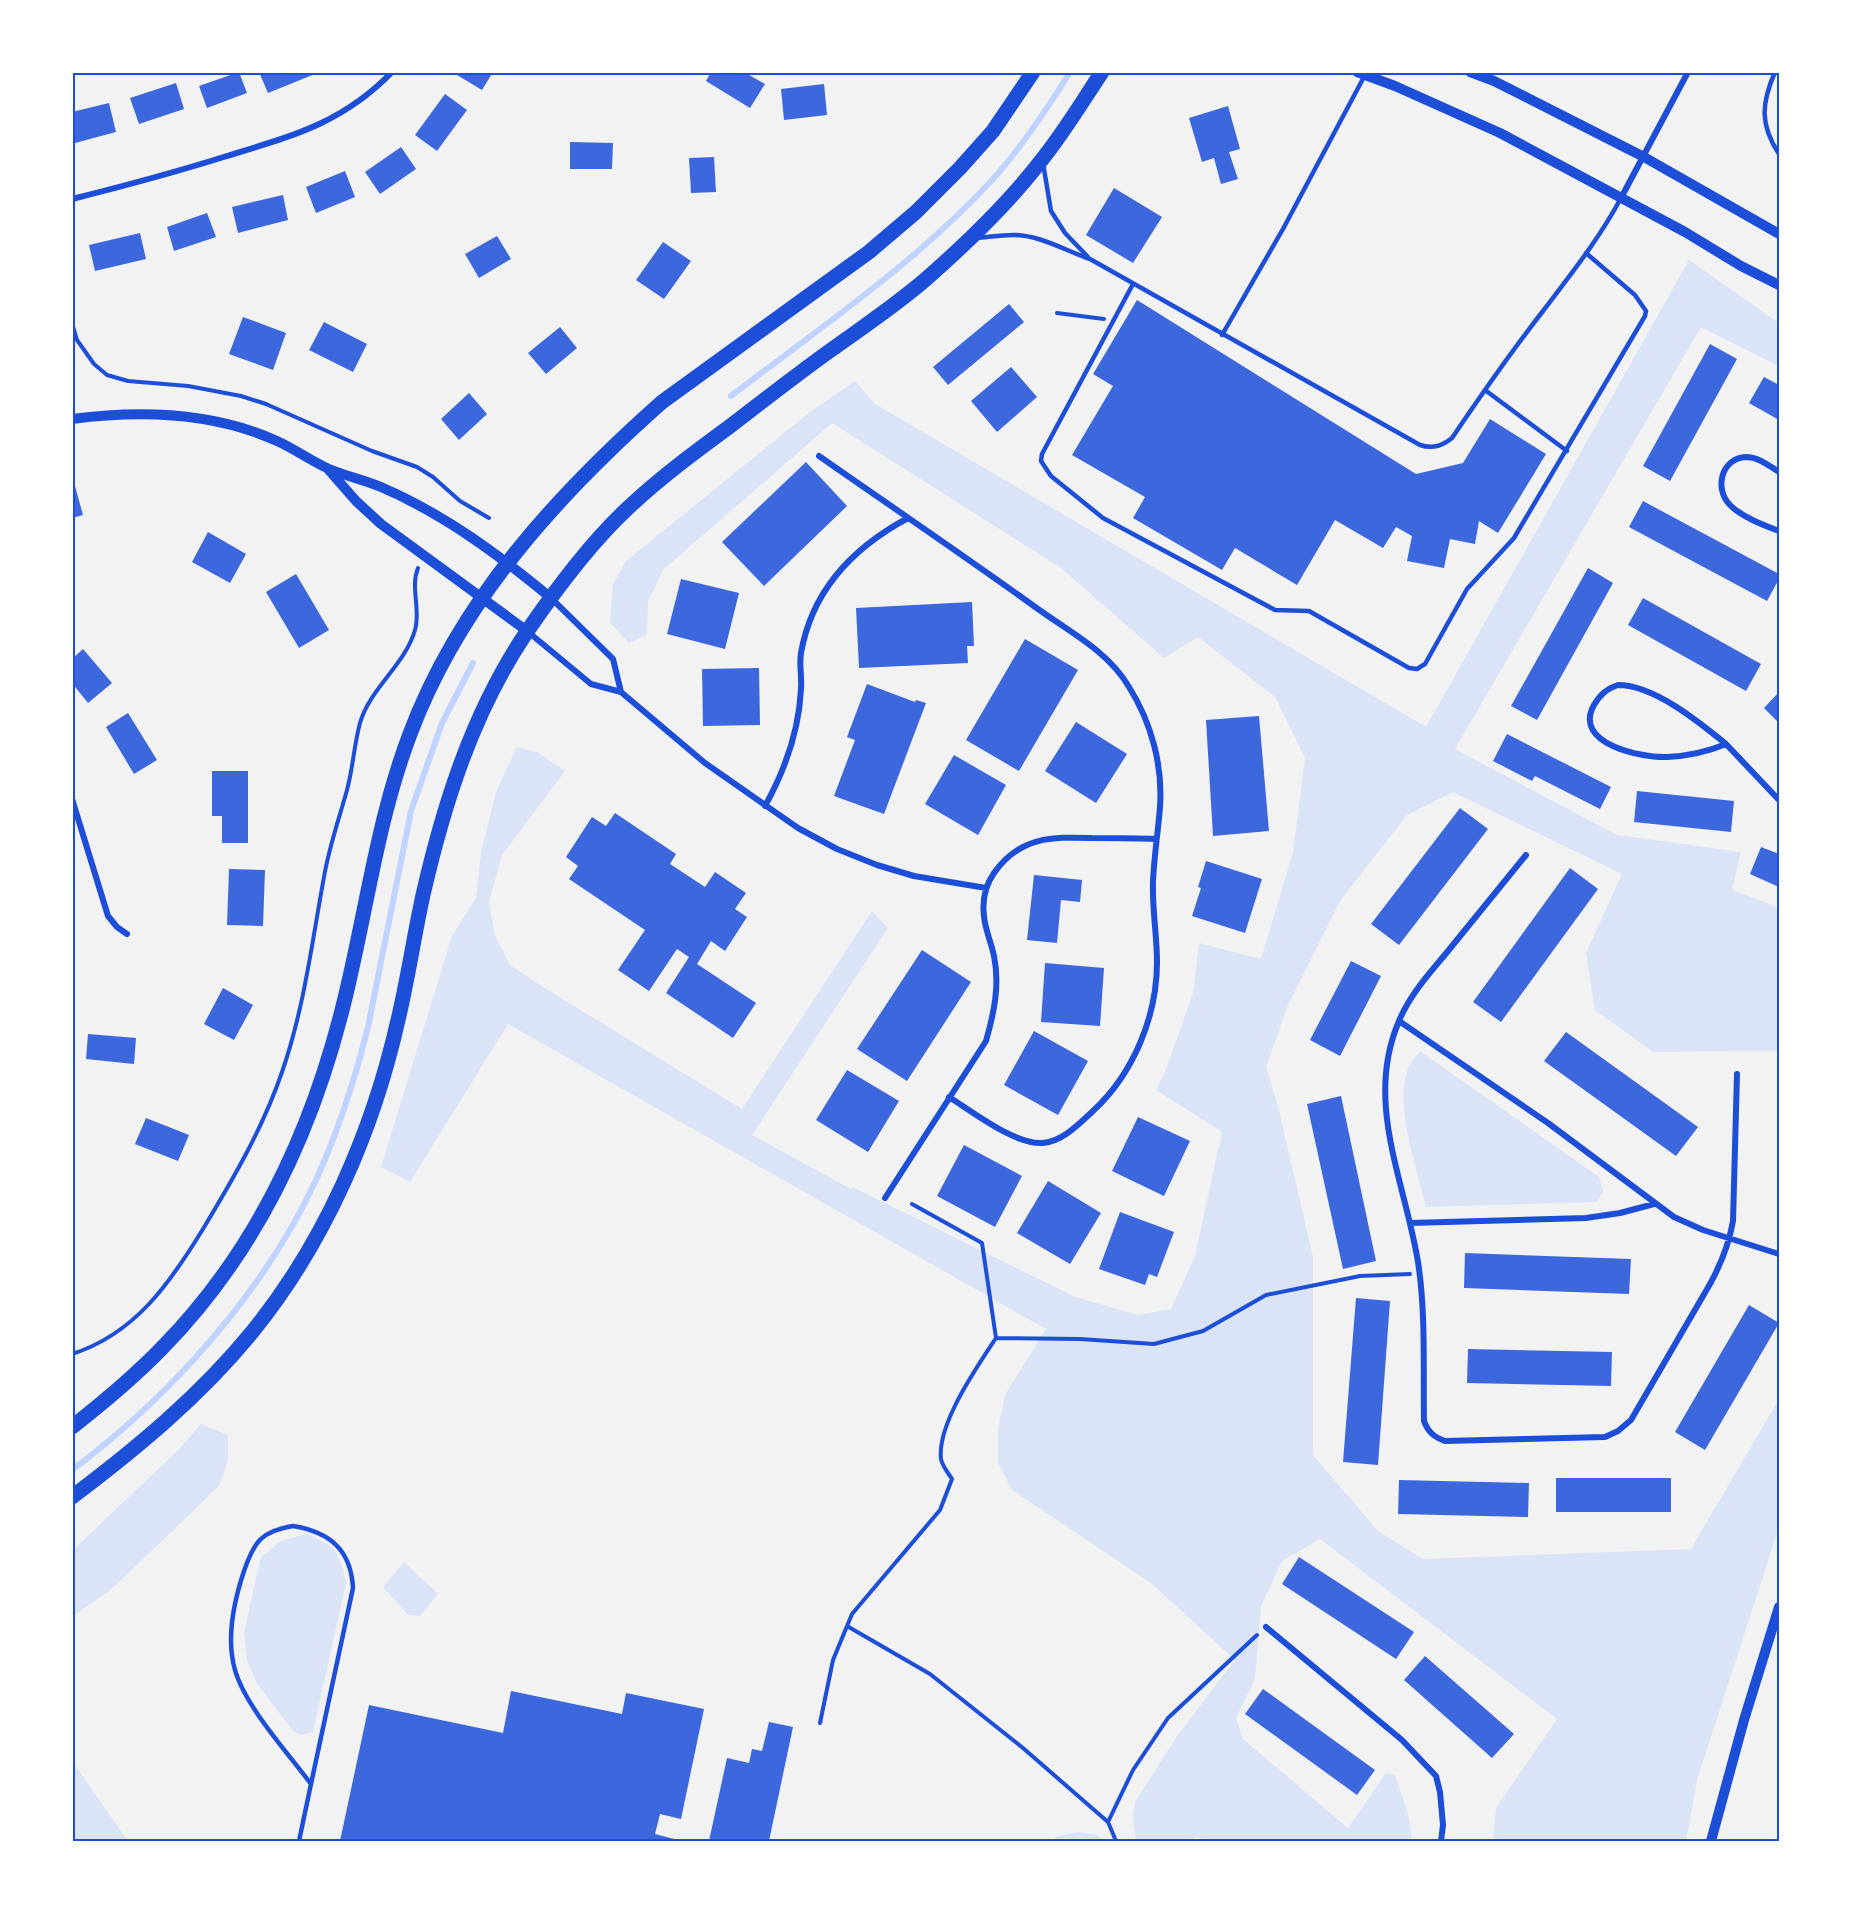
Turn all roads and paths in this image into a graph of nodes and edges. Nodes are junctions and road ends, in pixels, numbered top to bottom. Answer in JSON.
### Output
{"nodes":[{"id":1,"x":392,"y":72,"type":"edge"},
{"id":2,"x":1034,"y":72,"type":"edge"},
{"id":3,"x":1102,"y":72,"type":"edge"},
{"id":4,"x":1470,"y":72,"type":"edge"},
{"id":5,"x":1688,"y":72,"type":"edge"},
{"id":6,"x":1775,"y":72,"type":"edge"},
{"id":7,"x":1361,"y":73,"type":"edge"},
{"id":8,"x":1779,"y":154,"type":"edge"},
{"id":9,"x":1644,"y":157,"type":"junction"},
{"id":10,"x":1043,"y":159,"type":"junction"},
{"id":11,"x":1621,"y":198,"type":"junction"},
{"id":12,"x":72,"y":199,"type":"edge"},
{"id":13,"x":1779,"y":234,"type":"edge"},
{"id":14,"x":970,"y":239,"type":"junction"},
{"id":15,"x":1586,"y":253,"type":"junction"},
{"id":16,"x":1090,"y":259,"type":"junction"},
{"id":17,"x":1133,"y":284,"type":"junction"},
{"id":18,"x":1779,"y":285,"type":"edge"},
{"id":19,"x":1057,"y":313,"type":"dead end"},
{"id":20,"x":1105,"y":319,"type":"dead end"},
{"id":21,"x":72,"y":323,"type":"edge"},
{"id":22,"x":1222,"y":335,"type":"junction"},
{"id":23,"x":1485,"y":390,"type":"junction"},
{"id":24,"x":72,"y":419,"type":"edge"},
{"id":25,"x":1567,"y":451,"type":"junction"},
{"id":26,"x":819,"y":456,"type":"dead end"},
{"id":27,"x":328,"y":468,"type":"junction"},
{"id":28,"x":1779,"y":472,"type":"edge"},
{"id":29,"x":489,"y":518,"type":"dead end"},
{"id":30,"x":908,"y":518,"type":"junction"},
{"id":31,"x":1779,"y":531,"type":"edge"},
{"id":32,"x":508,"y":562,"type":"junction"},
{"id":33,"x":417,"y":572,"type":"dead end"},
{"id":34,"x":551,"y":598,"type":"junction"},
{"id":35,"x":481,"y":599,"type":"junction"},
{"id":36,"x":527,"y":631,"type":"junction"},
{"id":37,"x":621,"y":692,"type":"junction"},
{"id":38,"x":1726,"y":744,"type":"junction"},
{"id":39,"x":72,"y":799,"type":"edge"},
{"id":40,"x":1779,"y":800,"type":"edge"},
{"id":41,"x":765,"y":807,"type":"junction"},
{"id":42,"x":1156,"y":838,"type":"junction"},
{"id":43,"x":1526,"y":855,"type":"dead end"},
{"id":44,"x":986,"y":888,"type":"junction"},
{"id":45,"x":127,"y":934,"type":"dead end"},
{"id":46,"x":1399,"y":1021,"type":"junction"},
{"id":47,"x":1737,"y":1074,"type":"dead end"},
{"id":48,"x":950,"y":1097,"type":"junction"},
{"id":49,"x":885,"y":1198,"type":"dead end"},
{"id":50,"x":912,"y":1204,"type":"dead end"},
{"id":51,"x":1654,"y":1204,"type":"junction"},
{"id":52,"x":1410,"y":1223,"type":"junction"},
{"id":53,"x":1730,"y":1239,"type":"junction"},
{"id":54,"x":1779,"y":1254,"type":"edge"},
{"id":55,"x":1419,"y":1273,"type":"junction"},
{"id":56,"x":996,"y":1338,"type":"junction"},
{"id":57,"x":72,"y":1354,"type":"edge"},
{"id":58,"x":72,"y":1427,"type":"edge"},
{"id":59,"x":72,"y":1497,"type":"edge"},
{"id":60,"x":1779,"y":1607,"type":"edge"},
{"id":61,"x":846,"y":1626,"type":"junction"},
{"id":62,"x":1266,"y":1627,"type":"joint"},
{"id":63,"x":820,"y":1723,"type":"dead end"},
{"id":64,"x":311,"y":1784,"type":"junction"},
{"id":65,"x":1108,"y":1822,"type":"junction"},
{"id":66,"x":299,"y":1841,"type":"edge"},
{"id":67,"x":1116,"y":1841,"type":"edge"},
{"id":68,"x":1441,"y":1841,"type":"edge"},
{"id":69,"x":1711,"y":1841,"type":"edge"}],
"edges":[{"from":1,"to":12,"type":"street"},
{"from":2,"to":32,"type":"main road"},
{"from":3,"to":10,"type":"main road"},
{"from":4,"to":9,"type":"street"},
{"from":5,"to":9,"type":"street"},
{"from":6,"to":8,"type":"lane"},
{"from":7,"to":11,"type":"street"},
{"from":7,"to":22,"type":"lane"},
{"from":9,"to":11,"type":"street"},
{"from":9,"to":13,"type":"street"},
{"from":10,"to":14,"type":"main road"},
{"from":10,"to":16,"type":"lane"},
{"from":11,"to":15,"type":"lane"},
{"from":11,"to":18,"type":"street"},
{"from":14,"to":16,"type":"lane"},
{"from":14,"to":34,"type":"main road"},
{"from":15,"to":23,"type":"lane"},
{"from":15,"to":25,"type":"lane"},
{"from":16,"to":17,"type":"lane"},
{"from":17,"to":22,"type":"lane"},
{"from":17,"to":25,"type":"lane"},
{"from":19,"to":20,"type":"path"},
{"from":21,"to":29,"type":"path"},
{"from":22,"to":23,"type":"lane"},
{"from":23,"to":25,"type":"lane"},
{"from":24,"to":27,"type":"street"},
{"from":26,"to":30,"type":"street"},
{"from":27,"to":32,"type":"street"},
{"from":27,"to":35,"type":"street"},
{"from":28,"to":31,"type":"street"},
{"from":30,"to":41,"type":"street"},
{"from":30,"to":42,"type":"street"},
{"from":32,"to":34,"type":"street"},
{"from":32,"to":35,"type":"main road"},
{"from":33,"to":57,"type":"path"},
{"from":34,"to":36,"type":"main road"},
{"from":34,"to":37,"type":"street"},
{"from":35,"to":36,"type":"street"},
{"from":35,"to":58,"type":"main road"},
{"from":36,"to":37,"type":"street"},
{"from":36,"to":59,"type":"main road"},
{"from":37,"to":41,"type":"street"},
{"from":38,"to":38,"type":"street"},
{"from":38,"to":40,"type":"street"},
{"from":39,"to":45,"type":"street"},
{"from":41,"to":44,"type":"street"},
{"from":42,"to":44,"type":"street"},
{"from":42,"to":48,"type":"street"},
{"from":43,"to":46,"type":"street"},
{"from":44,"to":48,"type":"street"},
{"from":46,"to":51,"type":"street"},
{"from":46,"to":52,"type":"street"},
{"from":47,"to":53,"type":"street"},
{"from":48,"to":49,"type":"street"},
{"from":50,"to":56,"type":"path"},
{"from":51,"to":52,"type":"street"},
{"from":51,"to":53,"type":"street"},
{"from":52,"to":55,"type":"street"},
{"from":53,"to":54,"type":"street"},
{"from":53,"to":55,"type":"street"},
{"from":55,"to":56,"type":"path"},
{"from":56,"to":61,"type":"path"},
{"from":60,"to":69,"type":"street"},
{"from":61,"to":63,"type":"path"},
{"from":61,"to":65,"type":"path"},
{"from":62,"to":65,"type":"path"},
{"from":62,"to":68,"type":"street"},
{"from":64,"to":64,"type":"lane"},
{"from":64,"to":66,"type":"lane"},
{"from":65,"to":67,"type":"path"}]}
